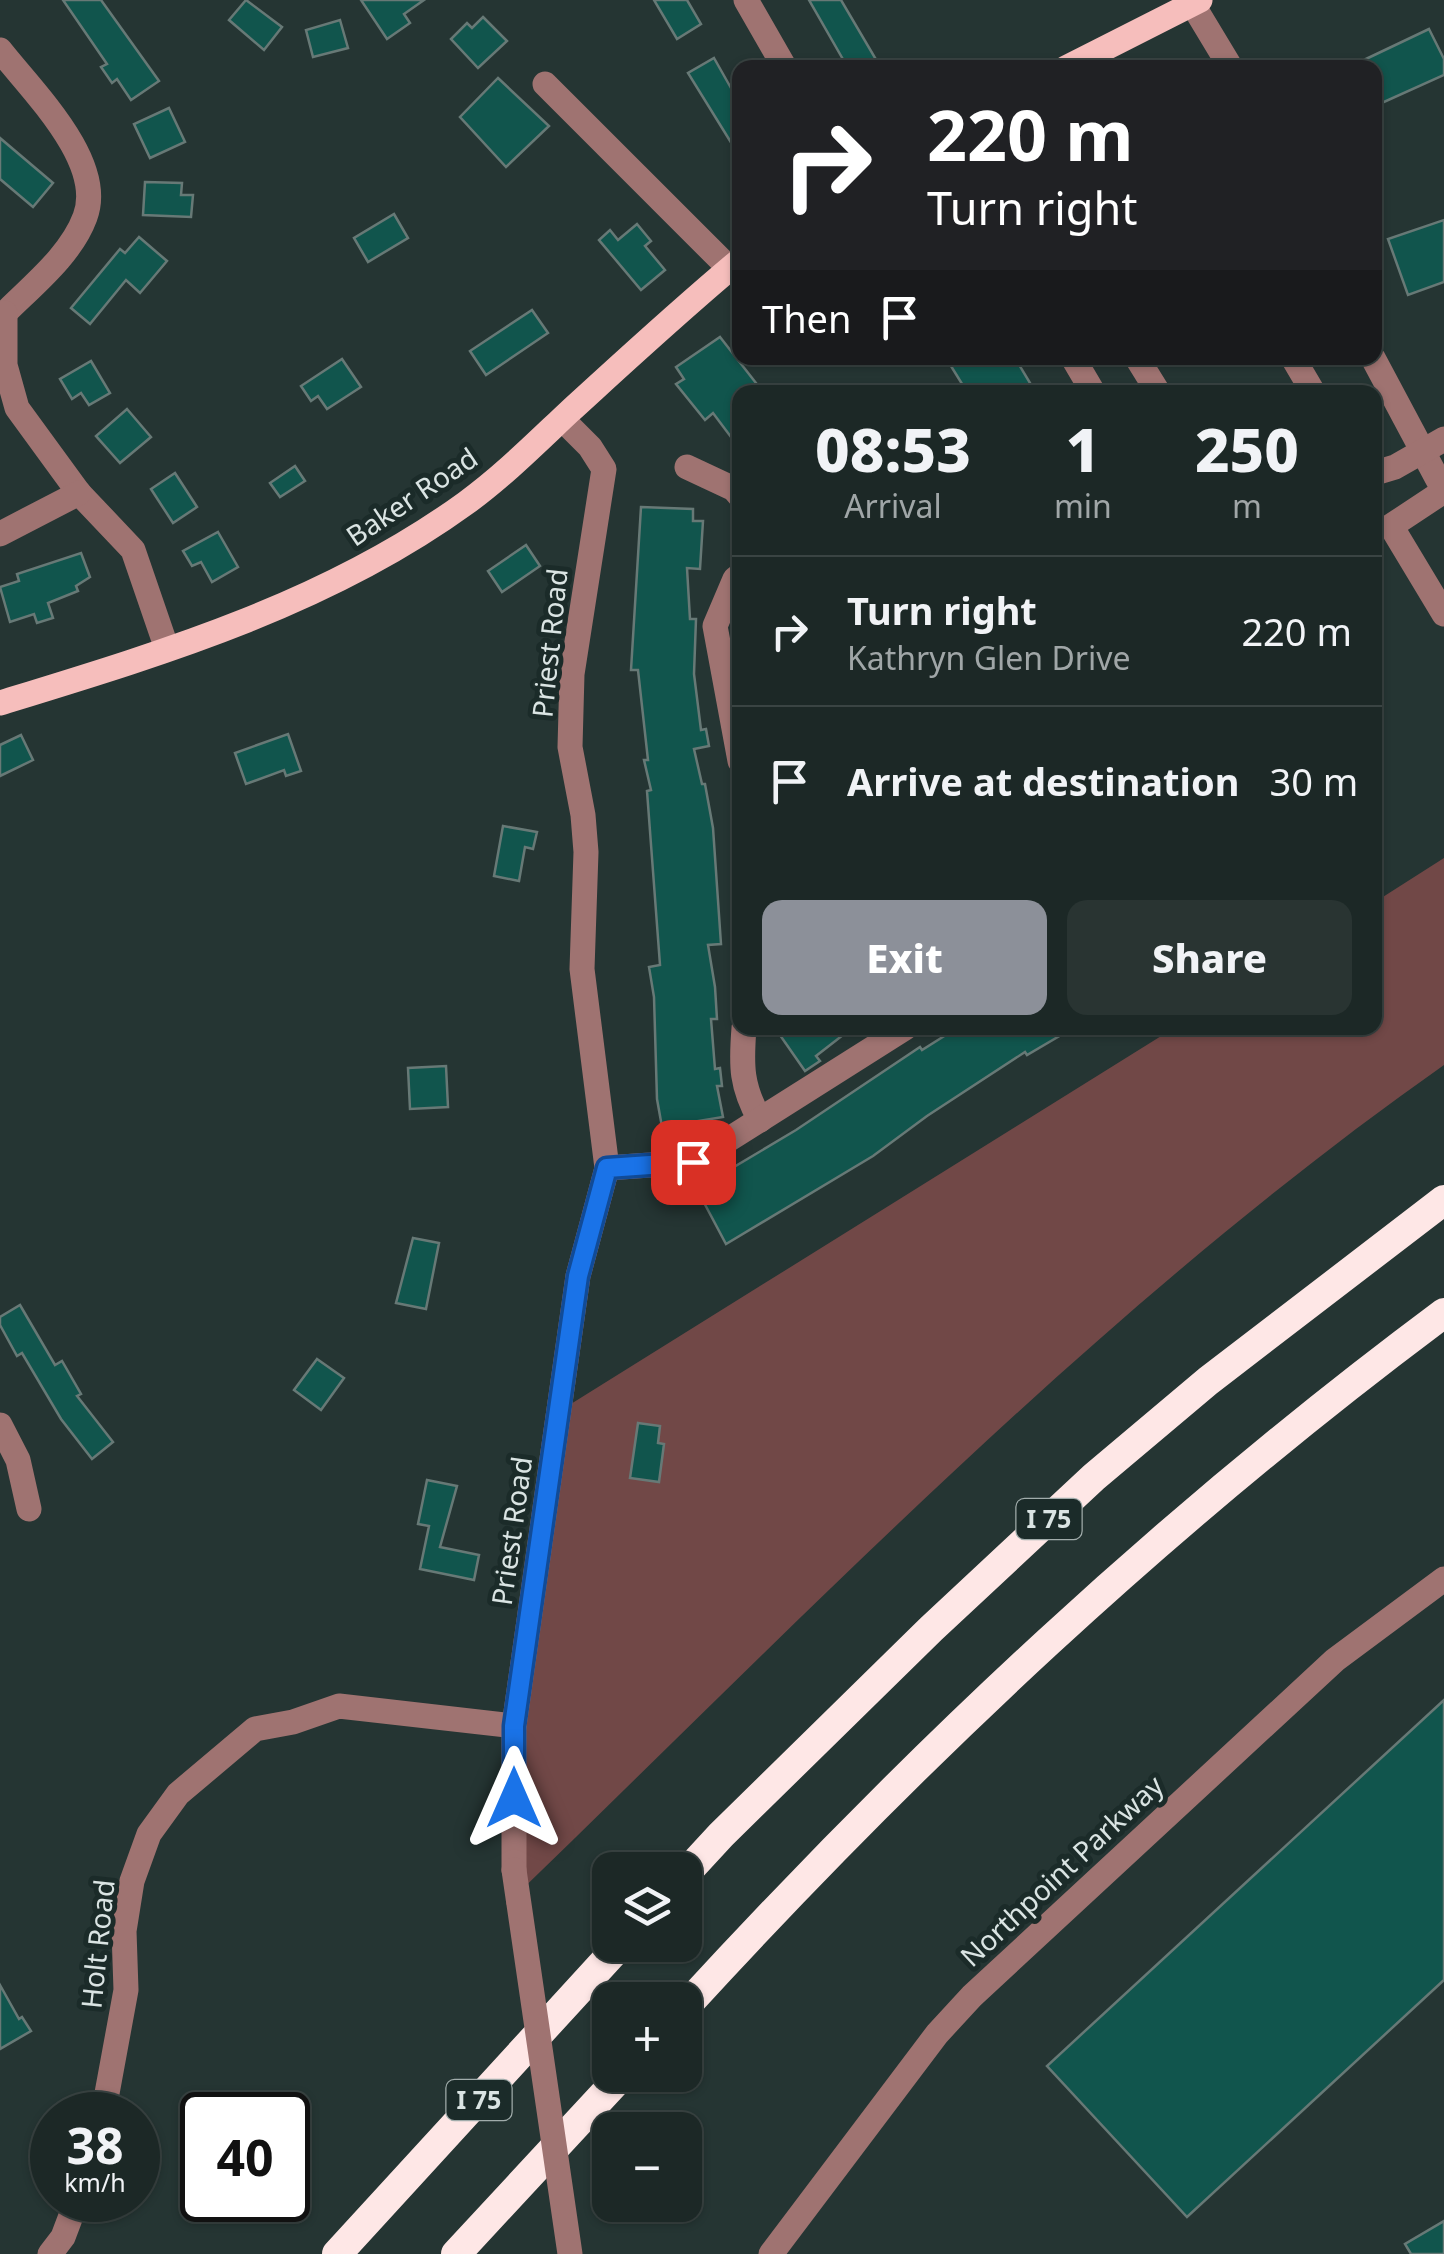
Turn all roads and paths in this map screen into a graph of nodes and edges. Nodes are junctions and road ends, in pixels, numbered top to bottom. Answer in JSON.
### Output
{"nodes":[{"id":1,"x":746,"y":0,"type":"edge"},
{"id":2,"x":1194,"y":1,"type":"edge"},
{"id":3,"x":0,"y":50,"type":"edge"},
{"id":4,"x":780,"y":60,"type":"edge"},
{"id":5,"x":1081,"y":60,"type":"edge"},
{"id":6,"x":1227,"y":60,"type":"edge"},
{"id":7,"x":545,"y":84,"type":"dead end"},
{"id":8,"x":732,"y":262,"type":"edge"},
{"id":9,"x":732,"y":268,"type":"edge"},
{"id":10,"x":2,"y":313,"type":"edge"},
{"id":11,"x":1378,"y":365,"type":"edge"},
{"id":12,"x":562,"y":419,"type":"junction"},
{"id":13,"x":1432,"y":446,"type":"edge"},
{"id":14,"x":687,"y":467,"type":"dead end"},
{"id":15,"x":1382,"y":471,"type":"edge"},
{"id":16,"x":732,"y":488,"type":"edge"},
{"id":17,"x":79,"y":493,"type":"junction"},
{"id":18,"x":0,"y":534,"type":"edge"},
{"id":19,"x":732,"y":586,"type":"edge"},
{"id":20,"x":1444,"y":614,"type":"edge"},
{"id":21,"x":167,"y":650,"type":"junction"},
{"id":22,"x":0,"y":703,"type":"edge"},
{"id":23,"x":732,"y":717,"type":"edge"},
{"id":24,"x":744,"y":1035,"type":"edge"},
{"id":25,"x":894,"y":1035,"type":"edge"},
{"id":26,"x":760,"y":1120,"type":"junction"},
{"id":27,"x":607,"y":1168,"type":"junction"},
{"id":28,"x":1444,"y":1200,"type":"edge"},
{"id":29,"x":1444,"y":1313,"type":"edge"},
{"id":30,"x":0,"y":1425,"type":"edge"},
{"id":31,"x":30,"y":1509,"type":"dead end"},
{"id":32,"x":1444,"y":1579,"type":"edge"},
{"id":33,"x":514,"y":1726,"type":"junction"},
{"id":34,"x":702,"y":1857,"type":"edge"},
{"id":35,"x":604,"y":1962,"type":"edge"},
{"id":36,"x":702,"y":1988,"type":"edge"},
{"id":37,"x":107,"y":2092,"type":"edge"},
{"id":38,"x":606,"y":2092,"type":"edge"},
{"id":39,"x":68,"y":2222,"type":"edge"},
{"id":40,"x":50,"y":2254,"type":"edge"},
{"id":41,"x":337,"y":2254,"type":"edge"},
{"id":42,"x":456,"y":2254,"type":"edge"},
{"id":43,"x":570,"y":2254,"type":"edge"},
{"id":44,"x":771,"y":2254,"type":"edge"}],
"edges":[{"from":1,"to":4,"type":"street"},
{"from":2,"to":5,"type":"main road"},
{"from":2,"to":6,"type":"street"},
{"from":3,"to":10,"type":"street"},
{"from":7,"to":8,"type":"street"},
{"from":9,"to":12,"type":"main road","name":"Baker Road"},
{"from":10,"to":17,"type":"street"},
{"from":11,"to":13,"type":"street"},
{"from":12,"to":21,"type":"main road","name":"Baker Road"},
{"from":12,"to":27,"type":"street","name":"Priest Road"},
{"from":13,"to":15,"type":"street"},
{"from":13,"to":20,"type":"street"},
{"from":14,"to":16,"type":"street"},
{"from":17,"to":18,"type":"street"},
{"from":17,"to":21,"type":"street"},
{"from":19,"to":23,"type":"street"},
{"from":21,"to":22,"type":"main road","name":"Baker Road"},
{"from":24,"to":26,"type":"street"},
{"from":25,"to":26,"type":"street"},
{"from":26,"to":27,"type":"street"},
{"from":27,"to":33,"type":"street","name":"Priest Road"},
{"from":28,"to":34,"type":"highway","number":"I 75"},
{"from":29,"to":36,"type":"highway"},
{"from":30,"to":31,"type":"street"},
{"from":32,"to":44,"type":"street","name":"Northpoint Parkway"},
{"from":33,"to":37,"type":"street","name":"Holt Road"},
{"from":33,"to":43,"type":"street","name":"Priest Road","bridge":true},
{"from":35,"to":41,"type":"highway","number":"I 75"},
{"from":38,"to":42,"type":"highway"},
{"from":39,"to":40,"type":"street"}]}
